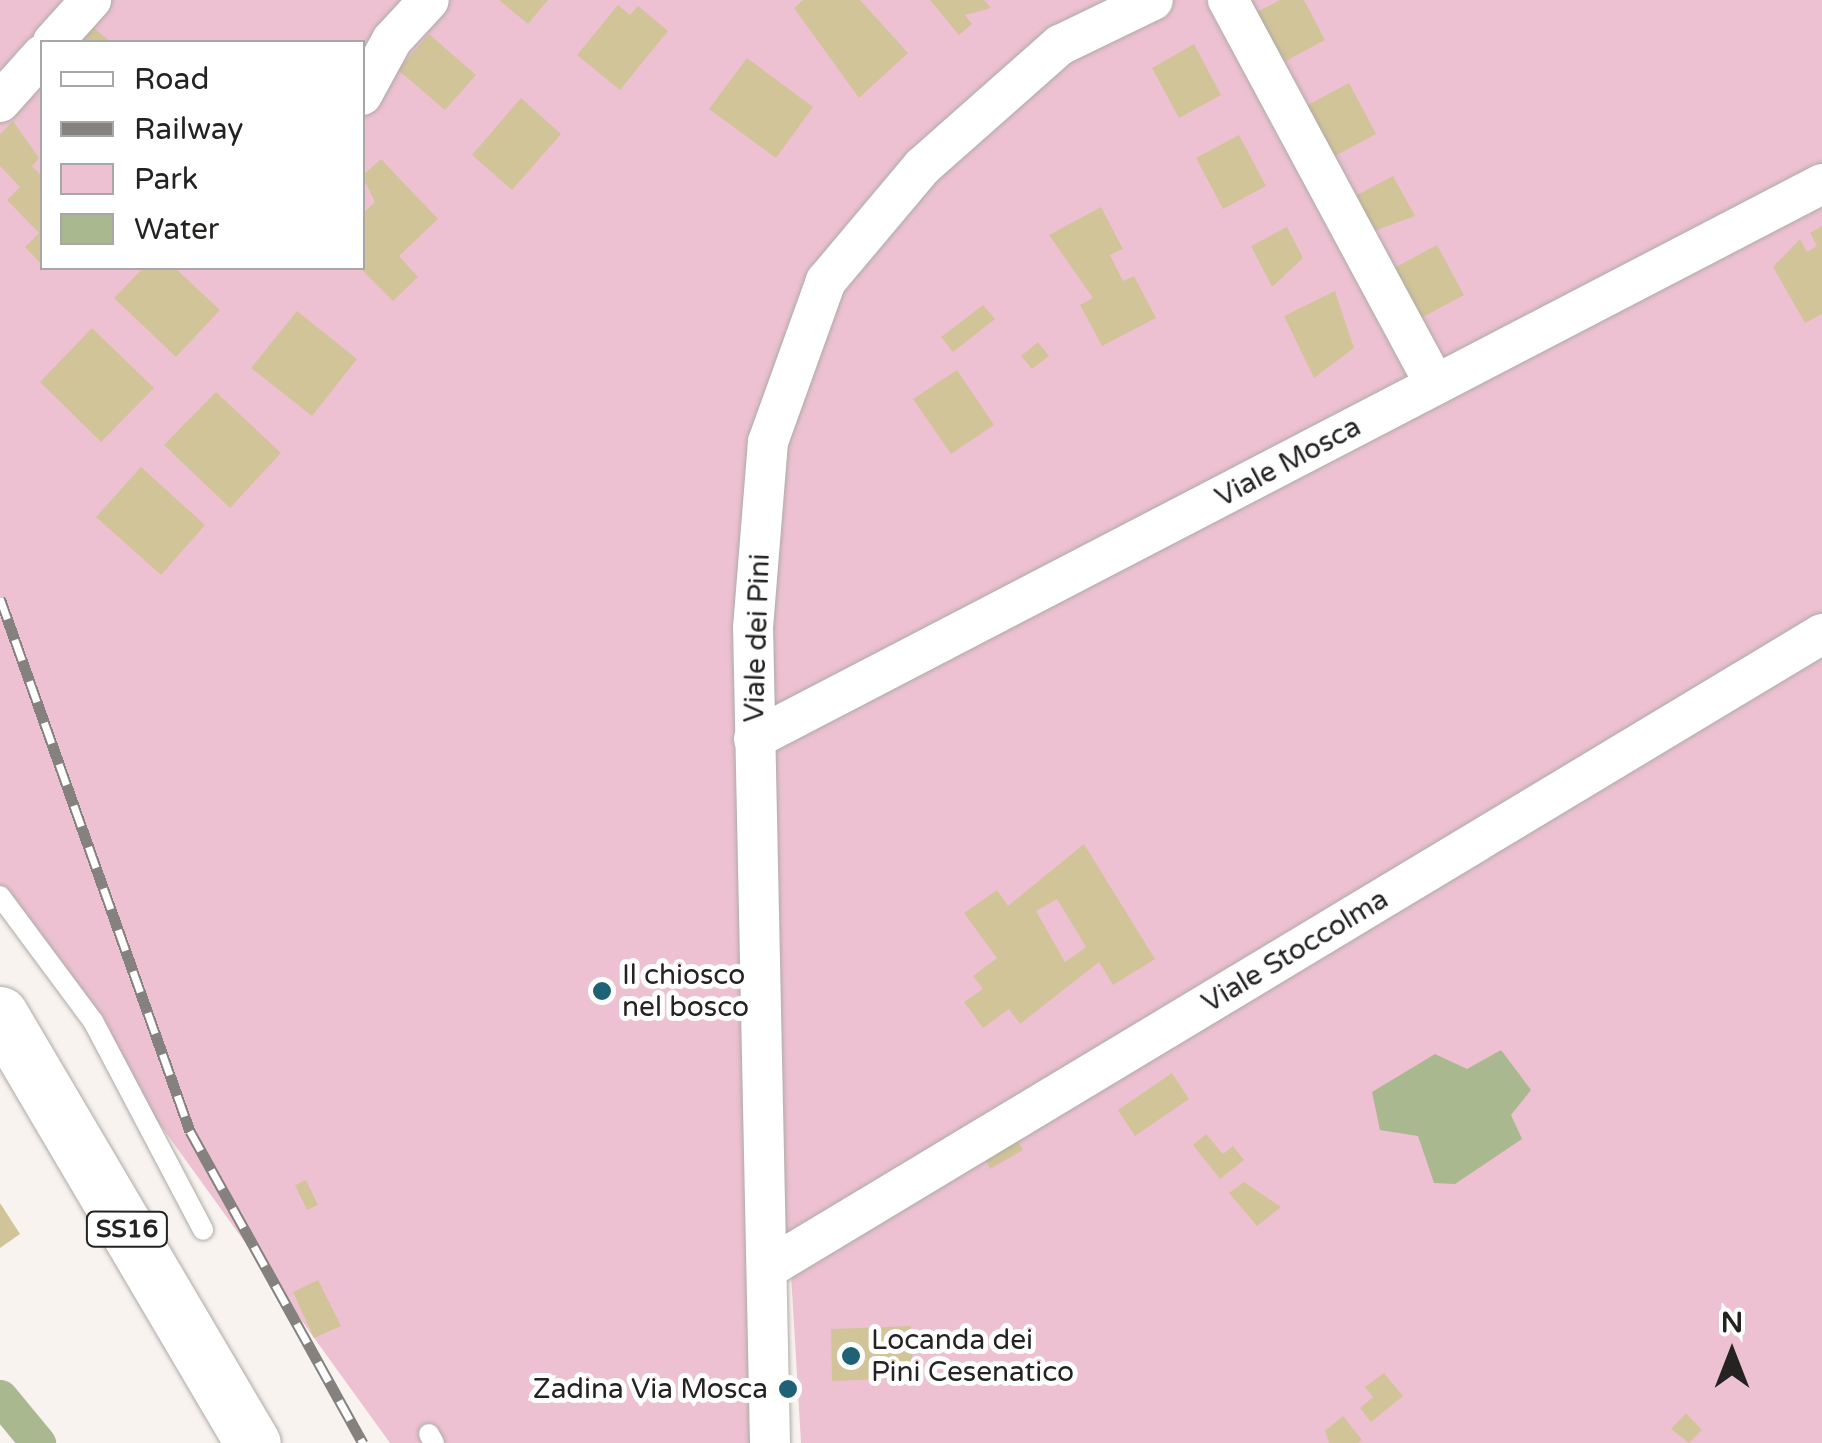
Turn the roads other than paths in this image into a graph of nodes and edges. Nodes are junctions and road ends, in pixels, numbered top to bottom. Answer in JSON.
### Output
{"nodes":[{"id":1,"x":92,"y":0,"type":"edge"},
{"id":2,"x":429,"y":0,"type":"edge"},
{"id":3,"x":1077,"y":0,"type":"edge"},
{"id":4,"x":1153,"y":0,"type":"edge"},
{"id":5,"x":1228,"y":0,"type":"edge"},
{"id":6,"x":56,"y":40,"type":"edge"},
{"id":7,"x":1060,"y":46,"type":"junction"},
{"id":8,"x":40,"y":57,"type":"edge"},
{"id":9,"x":365,"y":90,"type":"edge"},
{"id":10,"x":0,"y":102,"type":"edge"},
{"id":11,"x":1822,"y":184,"type":"edge"},
{"id":12,"x":1435,"y":385,"type":"junction"},
{"id":13,"x":1822,"y":634,"type":"edge"},
{"id":14,"x":754,"y":740,"type":"junction"},
{"id":15,"x":0,"y":896,"type":"edge"},
{"id":16,"x":0,"y":1014,"type":"edge"},
{"id":17,"x":203,"y":1230,"type":"dead end"},
{"id":18,"x":768,"y":1268,"type":"junction"},
{"id":19,"x":253,"y":1443,"type":"edge"},
{"id":20,"x":770,"y":1443,"type":"edge"}],
"edges":[{"from":1,"to":6,"type":"street"},
{"from":2,"to":9,"type":"street"},
{"from":3,"to":7,"type":"street"},
{"from":4,"to":7,"type":"street","name":"Viale dei Pini"},
{"from":5,"to":12,"type":"street"},
{"from":7,"to":14,"type":"street","name":"Viale dei Pini"},
{"from":8,"to":10,"type":"street"},
{"from":11,"to":12,"type":"street","name":"Viale Mosca"},
{"from":12,"to":14,"type":"street","name":"Viale Mosca"},
{"from":13,"to":18,"type":"street","name":"Viale Stoccolma"},
{"from":14,"to":18,"type":"street","name":"Viale dei Pini"},
{"from":15,"to":17,"type":"lane"},
{"from":16,"to":19,"type":"main road","number":"SS16"},
{"from":18,"to":20,"type":"street","name":"Viale dei Pini"}]}
